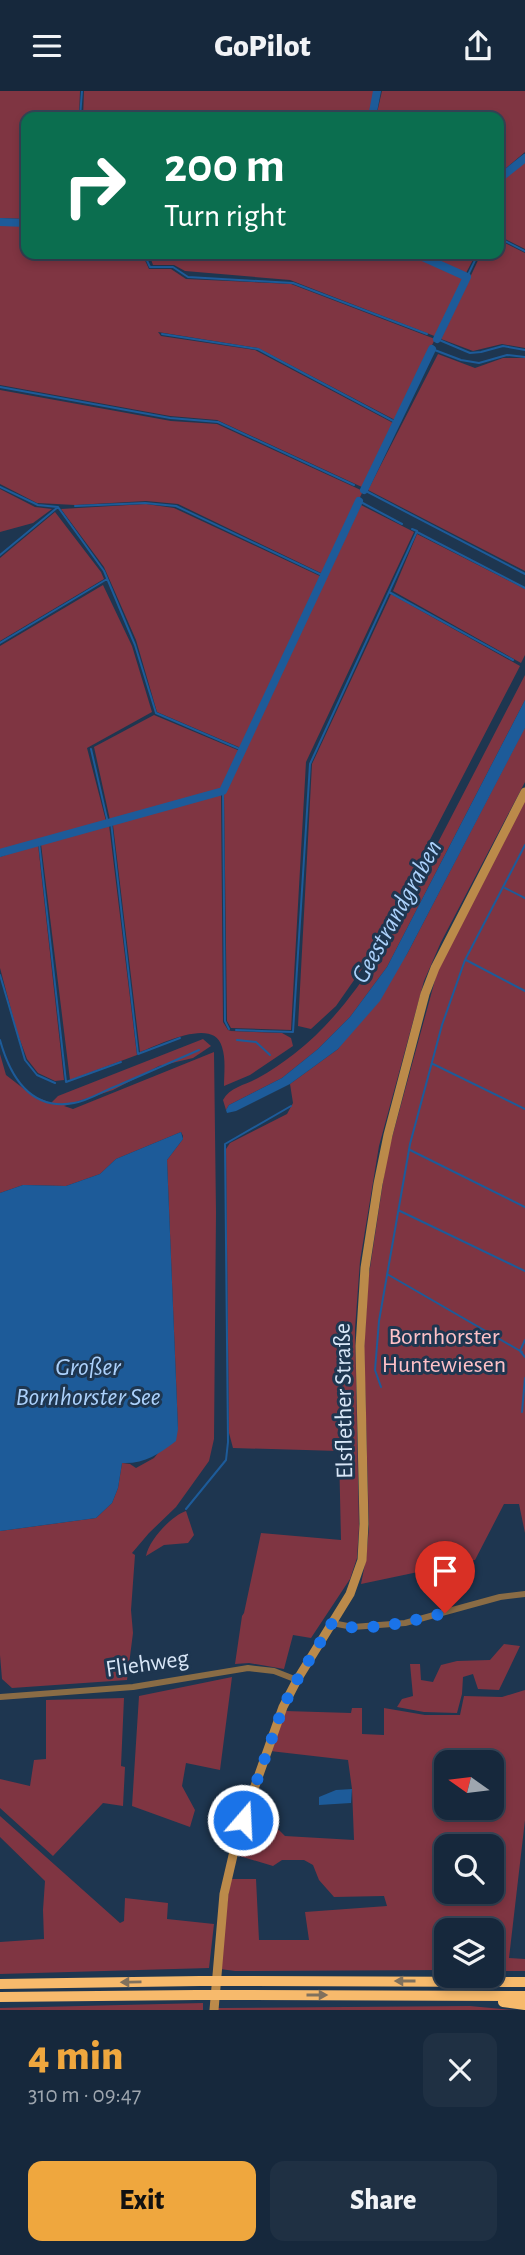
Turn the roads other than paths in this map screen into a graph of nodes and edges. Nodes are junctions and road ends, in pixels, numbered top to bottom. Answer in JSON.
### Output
{"nodes":[{"id":1,"x":525,"y":792,"type":"edge"},
{"id":2,"x":525,"y":1594,"type":"edge"},
{"id":3,"x":332,"y":1623,"type":"junction"},
{"id":4,"x":297,"y":1680,"type":"junction"},
{"id":5,"x":0,"y":1697,"type":"edge"},
{"id":6,"x":524,"y":1982,"type":"edge"},
{"id":7,"x":0,"y":1984,"type":"edge"},
{"id":8,"x":473,"y":1995,"type":"junction"},
{"id":9,"x":525,"y":1996,"type":"edge"},
{"id":10,"x":0,"y":1997,"type":"edge"},
{"id":11,"x":525,"y":2005,"type":"edge"},
{"id":12,"x":214,"y":2010,"type":"edge"}],
"edges":[{"from":1,"to":3,"type":"main road","name":"Elsflether Straße"},
{"from":2,"to":3,"type":"street"},
{"from":3,"to":4,"type":"main road","name":"Elsflether Straße"},
{"from":4,"to":5,"type":"street","name":"Fliehweg"},
{"from":4,"to":12,"type":"main road","name":"Elsflether Straße"},
{"from":6,"to":7,"type":"highway","one_way":true,"bridge":true},
{"from":8,"to":9,"type":"highway"},
{"from":10,"to":8,"type":"highway","one_way":true,"bridge":true},
{"from":8,"to":11,"type":"highway"}]}
